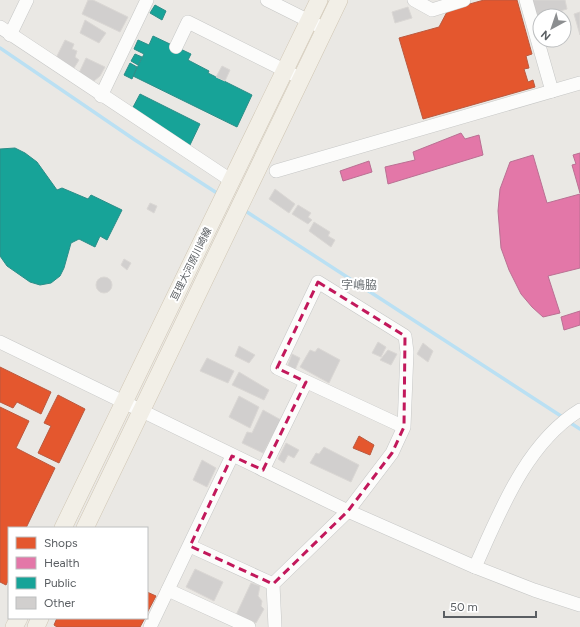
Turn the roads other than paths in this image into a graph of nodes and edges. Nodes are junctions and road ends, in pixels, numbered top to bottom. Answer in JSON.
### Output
{"nodes":[{"id":1,"x":27,"y":0,"type":"edge"},
{"id":2,"x":147,"y":0,"type":"edge"},
{"id":3,"x":267,"y":0,"type":"edge"},
{"id":4,"x":319,"y":0,"type":"edge"},
{"id":5,"x":339,"y":0,"type":"edge"},
{"id":6,"x":414,"y":0,"type":"edge"},
{"id":7,"x":464,"y":0,"type":"edge"},
{"id":8,"x":526,"y":0,"type":"edge"},
{"id":9,"x":434,"y":5,"type":"edge"},
{"id":10,"x":309,"y":21,"type":"junction"},
{"id":11,"x":325,"y":29,"type":"junction"},
{"id":12,"x":5,"y":31,"type":"edge"},
{"id":13,"x":176,"y":47,"type":"dead end"},
{"id":14,"x":285,"y":70,"type":"junction"},
{"id":15,"x":301,"y":78,"type":"junction"},
{"id":16,"x":580,"y":82,"type":"edge"},
{"id":17,"x":552,"y":91,"type":"junction"},
{"id":18,"x":101,"y":96,"type":"junction"},
{"id":19,"x":276,"y":171,"type":"dead end"},
{"id":20,"x":226,"y":193,"type":"junction"},
{"id":21,"x":0,"y":342,"type":"edge"},
{"id":22,"x":306,"y":382,"type":"junction"},
{"id":23,"x":124,"y":402,"type":"junction"},
{"id":24,"x":141,"y":410,"type":"junction"},
{"id":25,"x":578,"y":411,"type":"edge"},
{"id":26,"x":404,"y":427,"type":"junction"},
{"id":27,"x":232,"y":456,"type":"junction"},
{"id":28,"x":264,"y":470,"type":"junction"},
{"id":29,"x":348,"y":511,"type":"junction"},
{"id":30,"x":63,"y":527,"type":"edge"},
{"id":31,"x":85,"y":527,"type":"edge"},
{"id":32,"x":190,"y":546,"type":"junction"},
{"id":33,"x":474,"y":567,"type":"junction"},
{"id":34,"x":273,"y":584,"type":"junction"},
{"id":35,"x":168,"y":590,"type":"junction"},
{"id":36,"x":580,"y":605,"type":"edge"},
{"id":37,"x":150,"y":627,"type":"edge"},
{"id":38,"x":249,"y":627,"type":"edge"},
{"id":39,"x":275,"y":627,"type":"edge"}],
"edges":[{"from":1,"to":12,"type":"street"},
{"from":2,"to":18,"type":"street"},
{"from":3,"to":10,"type":"street"},
{"from":4,"to":10,"type":"main road","name":"亘理大河原川崎線"},
{"from":5,"to":11,"type":"main road","name":"亘理大河原川崎線"},
{"from":6,"to":9,"type":"street"},
{"from":7,"to":9,"type":"street"},
{"from":8,"to":17,"type":"street"},
{"from":10,"to":11,"type":"street"},
{"from":10,"to":14,"type":"main road","name":"亘理大河原川崎線"},
{"from":11,"to":15,"type":"main road","name":"亘理大河原川崎線"},
{"from":12,"to":18,"type":"street"},
{"from":13,"to":14,"type":"street"},
{"from":14,"to":15,"type":"street"},
{"from":14,"to":20,"type":"main road","name":"亘理大河原川崎線"},
{"from":15,"to":24,"type":"main road","name":"亘理大河原川崎線"},
{"from":16,"to":17,"type":"street"},
{"from":17,"to":19,"type":"street"},
{"from":18,"to":20,"type":"street"},
{"from":20,"to":23,"type":"main road","name":"亘理大河原川崎線"},
{"from":21,"to":23,"type":"street"},
{"from":22,"to":26,"type":"street"},
{"from":22,"to":26,"type":"street"},
{"from":22,"to":28,"type":"street"},
{"from":23,"to":24,"type":"street"},
{"from":23,"to":30,"type":"main road","name":"亘理大河原川崎線"},
{"from":24,"to":27,"type":"street"},
{"from":24,"to":31,"type":"main road","name":"亘理大河原川崎線"},
{"from":25,"to":33,"type":"street"},
{"from":26,"to":29,"type":"street"},
{"from":27,"to":28,"type":"street"},
{"from":27,"to":32,"type":"street"},
{"from":28,"to":29,"type":"street"},
{"from":29,"to":33,"type":"street"},
{"from":29,"to":34,"type":"street"},
{"from":32,"to":34,"type":"street"},
{"from":32,"to":35,"type":"street"},
{"from":33,"to":36,"type":"street"},
{"from":34,"to":39,"type":"street"},
{"from":35,"to":37,"type":"street"},
{"from":35,"to":38,"type":"street"}]}
